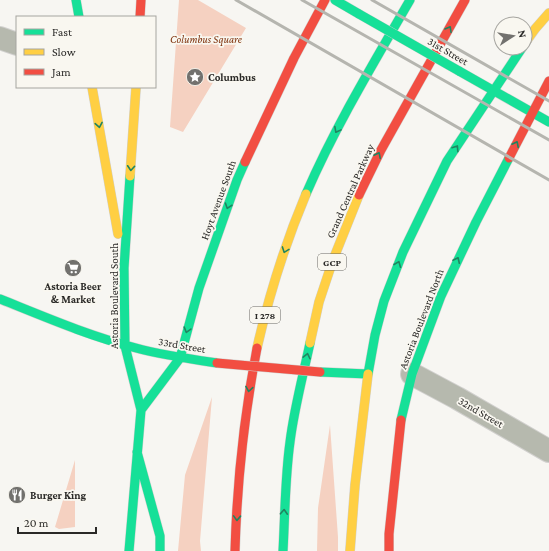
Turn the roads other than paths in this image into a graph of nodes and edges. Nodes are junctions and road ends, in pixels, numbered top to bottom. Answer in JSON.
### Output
{"nodes":[{"id":1,"x":76,"y":0,"type":"edge"},
{"id":2,"x":141,"y":0,"type":"edge"},
{"id":3,"x":325,"y":0,"type":"edge"},
{"id":4,"x":335,"y":0,"type":"edge"},
{"id":5,"x":410,"y":0,"type":"edge"},
{"id":6,"x":465,"y":0,"type":"edge"},
{"id":7,"x":549,"y":13,"type":"edge"},
{"id":8,"x":79,"y":16,"type":"edge"},
{"id":9,"x":140,"y":16,"type":"edge"},
{"id":10,"x":533,"y":32,"type":"edge"},
{"id":11,"x":0,"y":38,"type":"edge"},
{"id":12,"x":16,"y":44,"type":"edge"},
{"id":13,"x":517,"y":56,"type":"edge"},
{"id":14,"x":549,"y":81,"type":"edge"},
{"id":15,"x":92,"y":88,"type":"edge"},
{"id":16,"x":136,"y":88,"type":"edge"},
{"id":17,"x":493,"y":91,"type":"junction"},
{"id":18,"x":533,"y":113,"type":"junction"},
{"id":19,"x":549,"y":122,"type":"edge"},
{"id":20,"x":124,"y":268,"type":"junction"},
{"id":21,"x":0,"y":299,"type":"edge"},
{"id":22,"x":125,"y":346,"type":"junction"},
{"id":23,"x":180,"y":358,"type":"junction"},
{"id":24,"x":368,"y":374,"type":"junction"},
{"id":25,"x":412,"y":374,"type":"junction"},
{"id":26,"x":141,"y":410,"type":"junction"},
{"id":27,"x":138,"y":452,"type":"junction"},
{"id":28,"x":549,"y":452,"type":"edge"},
{"id":29,"x":130,"y":551,"type":"edge"},
{"id":30,"x":160,"y":551,"type":"edge"},
{"id":31,"x":235,"y":551,"type":"edge"},
{"id":32,"x":283,"y":551,"type":"edge"},
{"id":33,"x":350,"y":551,"type":"edge"},
{"id":34,"x":389,"y":551,"type":"edge"}],
"edges":[{"from":1,"to":8,"type":"main road"},
{"from":2,"to":9,"type":"main road"},
{"from":3,"to":23,"type":"main road","name":"Hoyt Avenue South","one_way":true},
{"from":4,"to":17,"type":"main road","name":"31st Street","bridge":true},
{"from":5,"to":31,"type":"main road","number":"I 278","one_way":true},
{"from":32,"to":6,"type":"main road","name":"Grand Central Parkway","number":"GCP","one_way":true},
{"from":7,"to":10,"type":"main road"},
{"from":11,"to":12,"type":"street"},
{"from":13,"to":17,"type":"main road"},
{"from":14,"to":18,"type":"main road","name":"Astoria Boulevard North"},
{"from":15,"to":20,"type":"main road","one_way":true},
{"from":16,"to":20,"type":"main road","name":"Astoria Boulevard South","one_way":true},
{"from":17,"to":18,"type":"main road","name":"31st Street"},
{"from":24,"to":17,"type":"main road","one_way":true},
{"from":18,"to":19,"type":"main road","name":"31st Street"},
{"from":25,"to":18,"type":"main road","name":"Astoria Boulevard North","one_way":true},
{"from":20,"to":22,"type":"main road","name":"Astoria Boulevard South"},
{"from":21,"to":22,"type":"main road","name":"33rd Street"},
{"from":22,"to":23,"type":"main road","name":"33rd Street"},
{"from":22,"to":26,"type":"main road","name":"Astoria Boulevard South"},
{"from":23,"to":24,"type":"main road","name":"33rd Street","bridge":true},
{"from":23,"to":26,"type":"main road","name":"Hoyt Avenue South"},
{"from":24,"to":33,"type":"main road"},
{"from":25,"to":28,"type":"street","name":"32nd Street"},
{"from":25,"to":34,"type":"main road","name":"Astoria Boulevard North"},
{"from":26,"to":27,"type":"main road","name":"Astoria Boulevard South"},
{"from":27,"to":29,"type":"main road","name":"Astoria Boulevard South"},
{"from":27,"to":30,"type":"main road"}]}
